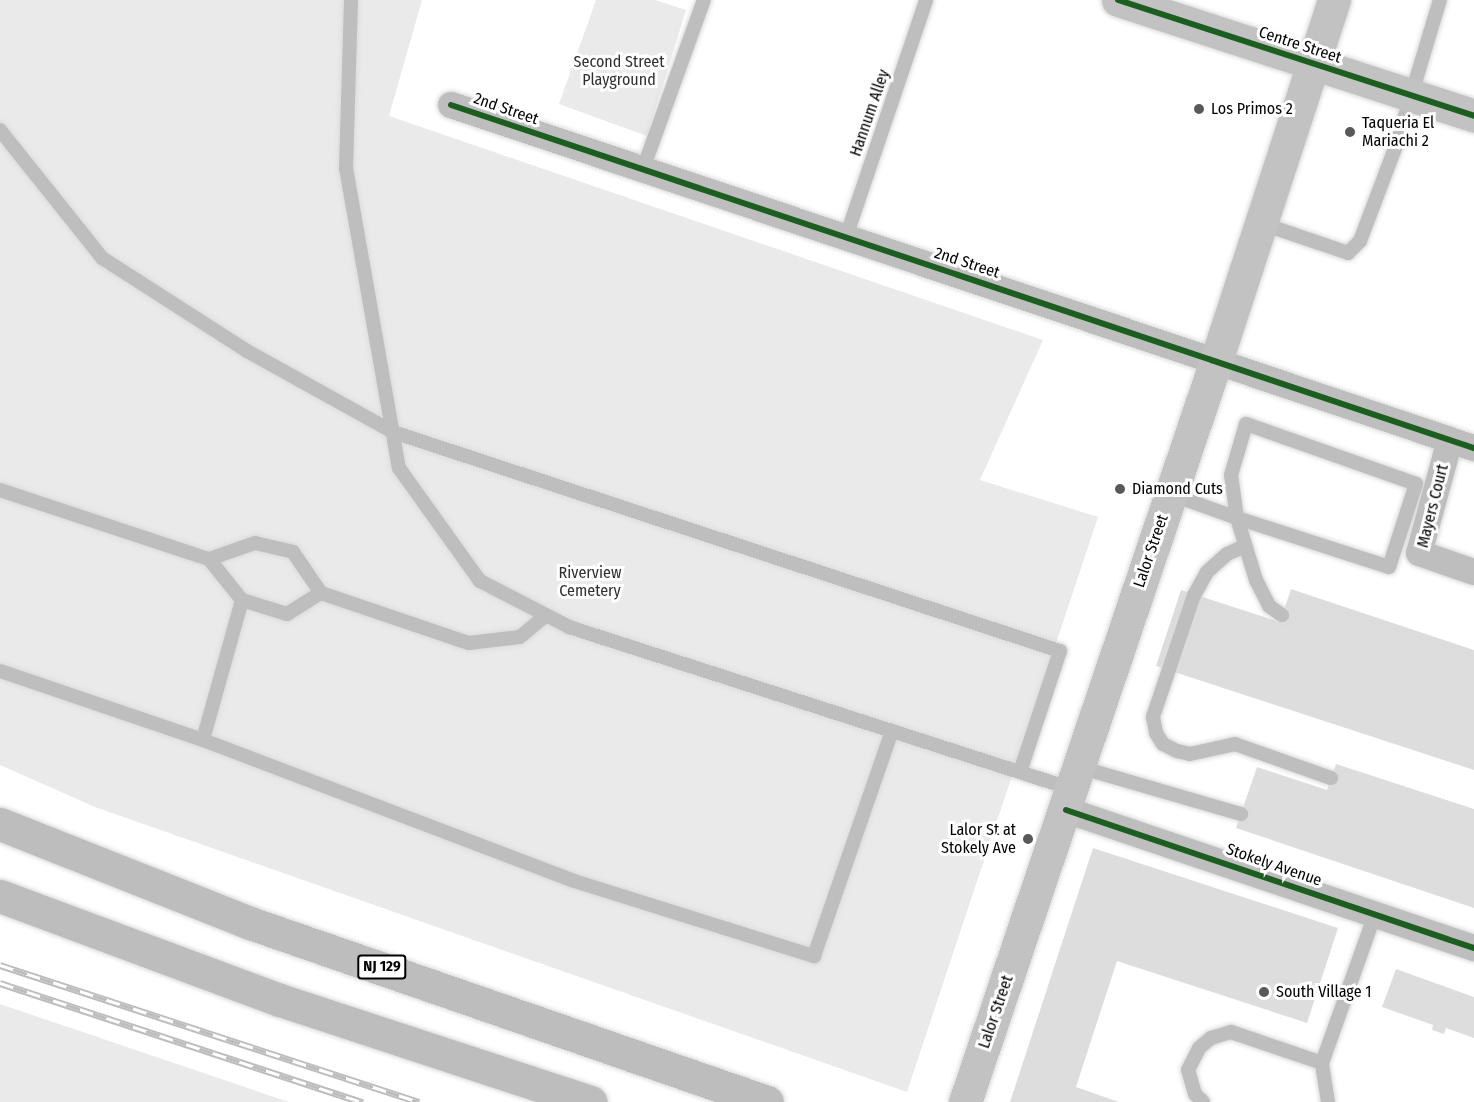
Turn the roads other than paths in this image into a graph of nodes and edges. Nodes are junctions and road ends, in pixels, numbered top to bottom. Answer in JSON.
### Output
{"nodes":[{"id":1,"x":351,"y":0,"type":"edge"},
{"id":2,"x":704,"y":0,"type":"edge"},
{"id":3,"x":926,"y":0,"type":"edge"},
{"id":4,"x":1118,"y":0,"type":"edge"},
{"id":5,"x":1334,"y":0,"type":"edge"},
{"id":6,"x":1440,"y":0,"type":"edge"},
{"id":7,"x":1312,"y":64,"type":"junction"},
{"id":8,"x":1410,"y":94,"type":"junction"},
{"id":9,"x":451,"y":105,"type":"dead end"},
{"id":10,"x":1474,"y":116,"type":"edge"},
{"id":11,"x":0,"y":130,"type":"edge"},
{"id":12,"x":643,"y":169,"type":"junction"},
{"id":13,"x":1259,"y":223,"type":"junction"},
{"id":14,"x":846,"y":237,"type":"junction"},
{"id":15,"x":1216,"y":362,"type":"junction"},
{"id":16,"x":393,"y":432,"type":"junction"},
{"id":17,"x":1462,"y":444,"type":"edge"},
{"id":18,"x":0,"y":490,"type":"edge"},
{"id":19,"x":1170,"y":494,"type":"junction"},
{"id":20,"x":1237,"y":518,"type":"junction"},
{"id":21,"x":1245,"y":546,"type":"junction"},
{"id":22,"x":209,"y":559,"type":"junction"},
{"id":23,"x":1474,"y":572,"type":"edge"},
{"id":24,"x":321,"y":593,"type":"junction"},
{"id":25,"x":242,"y":600,"type":"junction"},
{"id":26,"x":546,"y":615,"type":"junction"},
{"id":27,"x":1282,"y":615,"type":"dead end"},
{"id":28,"x":0,"y":671,"type":"edge"},
{"id":29,"x":892,"y":731,"type":"junction"},
{"id":30,"x":203,"y":741,"type":"junction"},
{"id":31,"x":1020,"y":772,"type":"junction"},
{"id":32,"x":1331,"y":778,"type":"dead end"},
{"id":33,"x":1072,"y":788,"type":"junction"},
{"id":34,"x":1241,"y":814,"type":"dead end"},
{"id":35,"x":0,"y":824,"type":"edge"},
{"id":36,"x":0,"y":896,"type":"edge"},
{"id":37,"x":1375,"y":914,"type":"junction"},
{"id":38,"x":1474,"y":948,"type":"edge"},
{"id":39,"x":1322,"y":1062,"type":"junction"},
{"id":40,"x":591,"y":1102,"type":"edge"},
{"id":41,"x":767,"y":1102,"type":"edge"},
{"id":42,"x":965,"y":1102,"type":"edge"},
{"id":43,"x":1203,"y":1102,"type":"edge"},
{"id":44,"x":1328,"y":1102,"type":"edge"}],
"edges":[{"from":1,"to":16,"type":"lane"},
{"from":2,"to":12,"type":"lane"},
{"from":3,"to":14,"type":"lane","name":"Hannum Alley"},
{"from":4,"to":7,"type":"main road","name":"Centre Street"},
{"from":5,"to":7,"type":"main road","name":"Lalor Street"},
{"from":6,"to":8,"type":"lane"},
{"from":7,"to":8,"type":"main road","name":"Centre Street"},
{"from":7,"to":13,"type":"main road","name":"Lalor Street"},
{"from":8,"to":10,"type":"main road","name":"Centre Street"},
{"from":8,"to":13,"type":"lane"},
{"from":9,"to":12,"type":"street","name":"2nd Street"},
{"from":11,"to":16,"type":"lane"},
{"from":12,"to":14,"type":"street","name":"2nd Street"},
{"from":13,"to":15,"type":"main road","name":"Lalor Street"},
{"from":14,"to":15,"type":"street","name":"2nd Street"},
{"from":15,"to":17,"type":"street","name":"2nd Street"},
{"from":15,"to":19,"type":"main road","name":"Lalor Street"},
{"from":16,"to":26,"type":"lane"},
{"from":16,"to":31,"type":"lane"},
{"from":17,"to":23,"type":"street","name":"Mayers Court"},
{"from":18,"to":22,"type":"lane"},
{"from":19,"to":20,"type":"lane"},
{"from":19,"to":33,"type":"main road","name":"Lalor Street"},
{"from":20,"to":20,"type":"lane"},
{"from":20,"to":21,"type":"lane"},
{"from":21,"to":27,"type":"lane"},
{"from":21,"to":32,"type":"lane"},
{"from":22,"to":24,"type":"lane"},
{"from":22,"to":25,"type":"lane"},
{"from":24,"to":25,"type":"lane"},
{"from":24,"to":26,"type":"lane"},
{"from":25,"to":30,"type":"lane"},
{"from":26,"to":29,"type":"lane"},
{"from":28,"to":30,"type":"lane"},
{"from":29,"to":30,"type":"lane"},
{"from":29,"to":31,"type":"lane"},
{"from":31,"to":33,"type":"lane"},
{"from":33,"to":34,"type":"lane"},
{"from":33,"to":37,"type":"street","name":"Stokely Avenue"},
{"from":33,"to":42,"type":"main road","name":"Lalor Street"},
{"from":35,"to":41,"type":"highway","number":"NJ 129"},
{"from":36,"to":40,"type":"highway"},
{"from":37,"to":38,"type":"street","name":"Stokely Avenue"},
{"from":37,"to":39,"type":"lane"},
{"from":39,"to":43,"type":"lane"},
{"from":39,"to":44,"type":"lane"}]}
